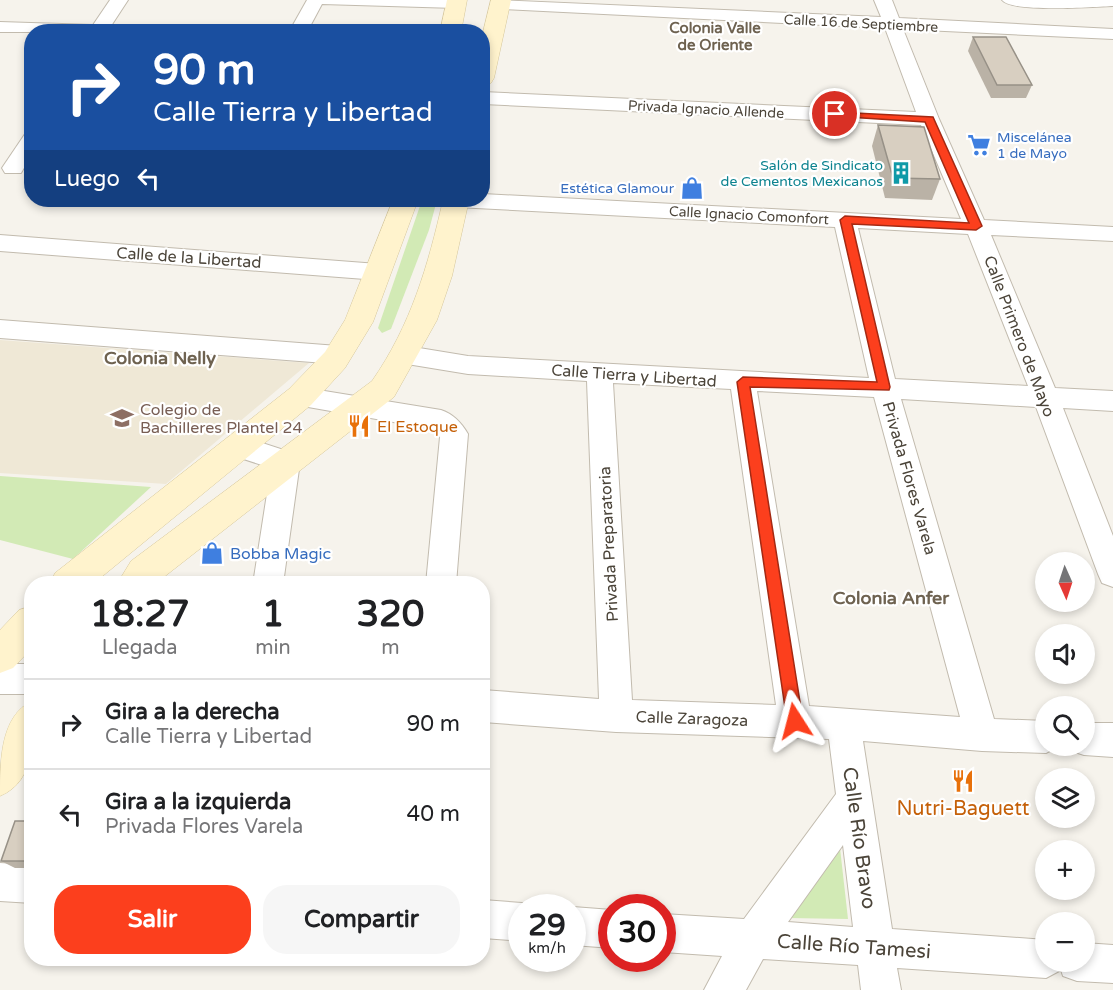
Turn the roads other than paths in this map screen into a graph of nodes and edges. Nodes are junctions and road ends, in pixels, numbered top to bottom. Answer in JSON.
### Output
{"nodes":[{"id":1,"x":118,"y":0,"type":"edge"},
{"id":2,"x":316,"y":0,"type":"edge"},
{"id":3,"x":326,"y":0,"type":"edge"},
{"id":4,"x":883,"y":0,"type":"edge"},
{"id":5,"x":1011,"y":0,"type":"edge"},
{"id":6,"x":1113,"y":1,"type":"edge"},
{"id":7,"x":457,"y":2,"type":"edge"},
{"id":8,"x":501,"y":2,"type":"edge"},
{"id":9,"x":103,"y":24,"type":"edge"},
{"id":10,"x":302,"y":24,"type":"edge"},
{"id":11,"x":452,"y":24,"type":"edge"},
{"id":12,"x":892,"y":25,"type":"junction"},
{"id":13,"x":0,"y":27,"type":"edge"},
{"id":14,"x":24,"y":28,"type":"edge"},
{"id":15,"x":1113,"y":34,"type":"edge"},
{"id":16,"x":490,"y":48,"type":"edge"},
{"id":17,"x":490,"y":98,"type":"edge"},
{"id":18,"x":929,"y":119,"type":"junction"},
{"id":19,"x":24,"y":152,"type":"edge"},
{"id":20,"x":15,"y":168,"type":"edge"},
{"id":21,"x":490,"y":202,"type":"edge"},
{"id":22,"x":402,"y":207,"type":"edge"},
{"id":23,"x":455,"y":207,"type":"edge"},
{"id":24,"x":845,"y":220,"type":"junction"},
{"id":25,"x":976,"y":226,"type":"junction"},
{"id":26,"x":1113,"y":234,"type":"edge"},
{"id":27,"x":0,"y":243,"type":"edge"},
{"id":28,"x":378,"y":272,"type":"junction"},
{"id":29,"x":0,"y":329,"type":"edge"},
{"id":30,"x":338,"y":355,"type":"junction"},
{"id":31,"x":407,"y":355,"type":"junction"},
{"id":32,"x":600,"y":373,"type":"junction"},
{"id":33,"x":743,"y":382,"type":"junction"},
{"id":34,"x":884,"y":387,"type":"junction"},
{"id":35,"x":300,"y":397,"type":"junction"},
{"id":36,"x":1044,"y":398,"type":"junction"},
{"id":37,"x":1113,"y":401,"type":"edge"},
{"id":38,"x":356,"y":408,"type":"junction"},
{"id":39,"x":238,"y":446,"type":"junction"},
{"id":40,"x":286,"y":462,"type":"junction"},
{"id":41,"x":1113,"y":574,"type":"edge"},
{"id":42,"x":77,"y":576,"type":"edge"},
{"id":43,"x":140,"y":576,"type":"edge"},
{"id":44,"x":269,"y":576,"type":"edge"},
{"id":45,"x":442,"y":576,"type":"edge"},
{"id":46,"x":24,"y":630,"type":"edge"},
{"id":47,"x":0,"y":656,"type":"edge"},
{"id":48,"x":0,"y":678,"type":"edge"},
{"id":49,"x":24,"y":679,"type":"edge"},
{"id":50,"x":490,"y":707,"type":"edge"},
{"id":51,"x":616,"y":716,"type":"junction"},
{"id":52,"x":795,"y":721,"type":"junction"},
{"id":53,"x":844,"y":723,"type":"junction"},
{"id":54,"x":24,"y":733,"type":"edge"},
{"id":55,"x":982,"y":735,"type":"junction"},
{"id":56,"x":1035,"y":737,"type":"edge"},
{"id":57,"x":1095,"y":739,"type":"edge"},
{"id":58,"x":1113,"y":740,"type":"edge"},
{"id":59,"x":0,"y":776,"type":"edge"},
{"id":60,"x":855,"y":798,"type":"junction"},
{"id":61,"x":0,"y":882,"type":"edge"},
{"id":62,"x":24,"y":884,"type":"edge"},
{"id":63,"x":490,"y":920,"type":"edge"},
{"id":64,"x":508,"y":921,"type":"edge"},
{"id":65,"x":676,"y":934,"type":"edge"},
{"id":66,"x":753,"y":939,"type":"junction"},
{"id":67,"x":876,"y":947,"type":"junction"},
{"id":68,"x":1035,"y":958,"type":"edge"},
{"id":69,"x":1095,"y":963,"type":"edge"},
{"id":70,"x":1113,"y":964,"type":"edge"},
{"id":71,"x":724,"y":990,"type":"edge"},
{"id":72,"x":881,"y":990,"type":"edge"}],
"edges":[{"from":1,"to":9,"type":"street"},
{"from":2,"to":10,"type":"street"},
{"from":3,"to":7,"type":"street"},
{"from":4,"to":12,"type":"street","name":"Calle Primero de Mayo"},
{"from":5,"to":6,"type":"street"},
{"from":7,"to":11,"type":"main road"},
{"from":8,"to":12,"type":"street","name":"Calle 16 de Septiembre"},
{"from":8,"to":16,"type":"main road"},
{"from":12,"to":15,"type":"street","name":"Calle 16 de Septiembre"},
{"from":12,"to":18,"type":"street","name":"Calle Primero de Mayo"},
{"from":13,"to":14,"type":"street"},
{"from":17,"to":18,"type":"street","name":"Privada Ignacio Allende"},
{"from":18,"to":25,"type":"street","name":"Calle Primero de Mayo"},
{"from":19,"to":20,"type":"street"},
{"from":21,"to":24,"type":"street","name":"Calle Ignacio Comonfort"},
{"from":22,"to":28,"type":"main road"},
{"from":23,"to":31,"type":"main road"},
{"from":24,"to":25,"type":"street","name":"Calle Ignacio Comonfort"},
{"from":24,"to":34,"type":"street","name":"Privada Flores Varela"},
{"from":25,"to":26,"type":"street","name":"Calle Ignacio Comonfort"},
{"from":25,"to":36,"type":"street","name":"Calle Primero de Mayo"},
{"from":27,"to":28,"type":"street","name":"Calle de la Libertad"},
{"from":28,"to":30,"type":"main road"},
{"from":29,"to":30,"type":"street"},
{"from":30,"to":35,"type":"main road"},
{"from":31,"to":32,"type":"street","name":"Calle Tierra y Libertad"},
{"from":31,"to":38,"type":"main road"},
{"from":32,"to":33,"type":"street","name":"Calle Tierra y Libertad"},
{"from":32,"to":51,"type":"street","name":"Privada Preparatoria"},
{"from":33,"to":34,"type":"street","name":"Calle Tierra y Libertad"},
{"from":33,"to":52,"type":"street"},
{"from":34,"to":36,"type":"street","name":"Calle Tierra y Libertad"},
{"from":34,"to":55,"type":"street","name":"Privada Flores Varela"},
{"from":35,"to":38,"type":"street"},
{"from":35,"to":39,"type":"main road"},
{"from":36,"to":37,"type":"street","name":"Calle Tierra y Libertad"},
{"from":36,"to":41,"type":"street","name":"Calle Primero de Mayo"},
{"from":38,"to":40,"type":"main road"},
{"from":38,"to":45,"type":"street"},
{"from":39,"to":40,"type":"street"},
{"from":39,"to":42,"type":"main road"},
{"from":40,"to":43,"type":"main road"},
{"from":40,"to":44,"type":"street"},
{"from":46,"to":47,"type":"main road"},
{"from":48,"to":49,"type":"street"},
{"from":50,"to":51,"type":"street","name":"Calle Zaragoza"},
{"from":51,"to":52,"type":"street","name":"Calle Zaragoza"},
{"from":52,"to":53,"type":"street","name":"Calle Zaragoza"},
{"from":53,"to":55,"type":"street","name":"Calle Zaragoza"},
{"from":53,"to":60,"type":"street","name":"Calle Río Bravo"},
{"from":54,"to":59,"type":"main road"},
{"from":55,"to":56,"type":"street","name":"Calle Zaragoza"},
{"from":57,"to":58,"type":"street"},
{"from":60,"to":66,"type":"street"},
{"from":60,"to":67,"type":"street","name":"Calle Río Bravo"},
{"from":61,"to":62,"type":"street"},
{"from":63,"to":64,"type":"street"},
{"from":65,"to":66,"type":"street","name":"Calle Río Tamesi"},
{"from":66,"to":67,"type":"street","name":"Calle Río Tamesi"},
{"from":66,"to":71,"type":"street"},
{"from":67,"to":68,"type":"street","name":"Calle Río Tamesi"},
{"from":67,"to":72,"type":"street","name":"Calle Río Bravo"},
{"from":69,"to":70,"type":"street"}]}
